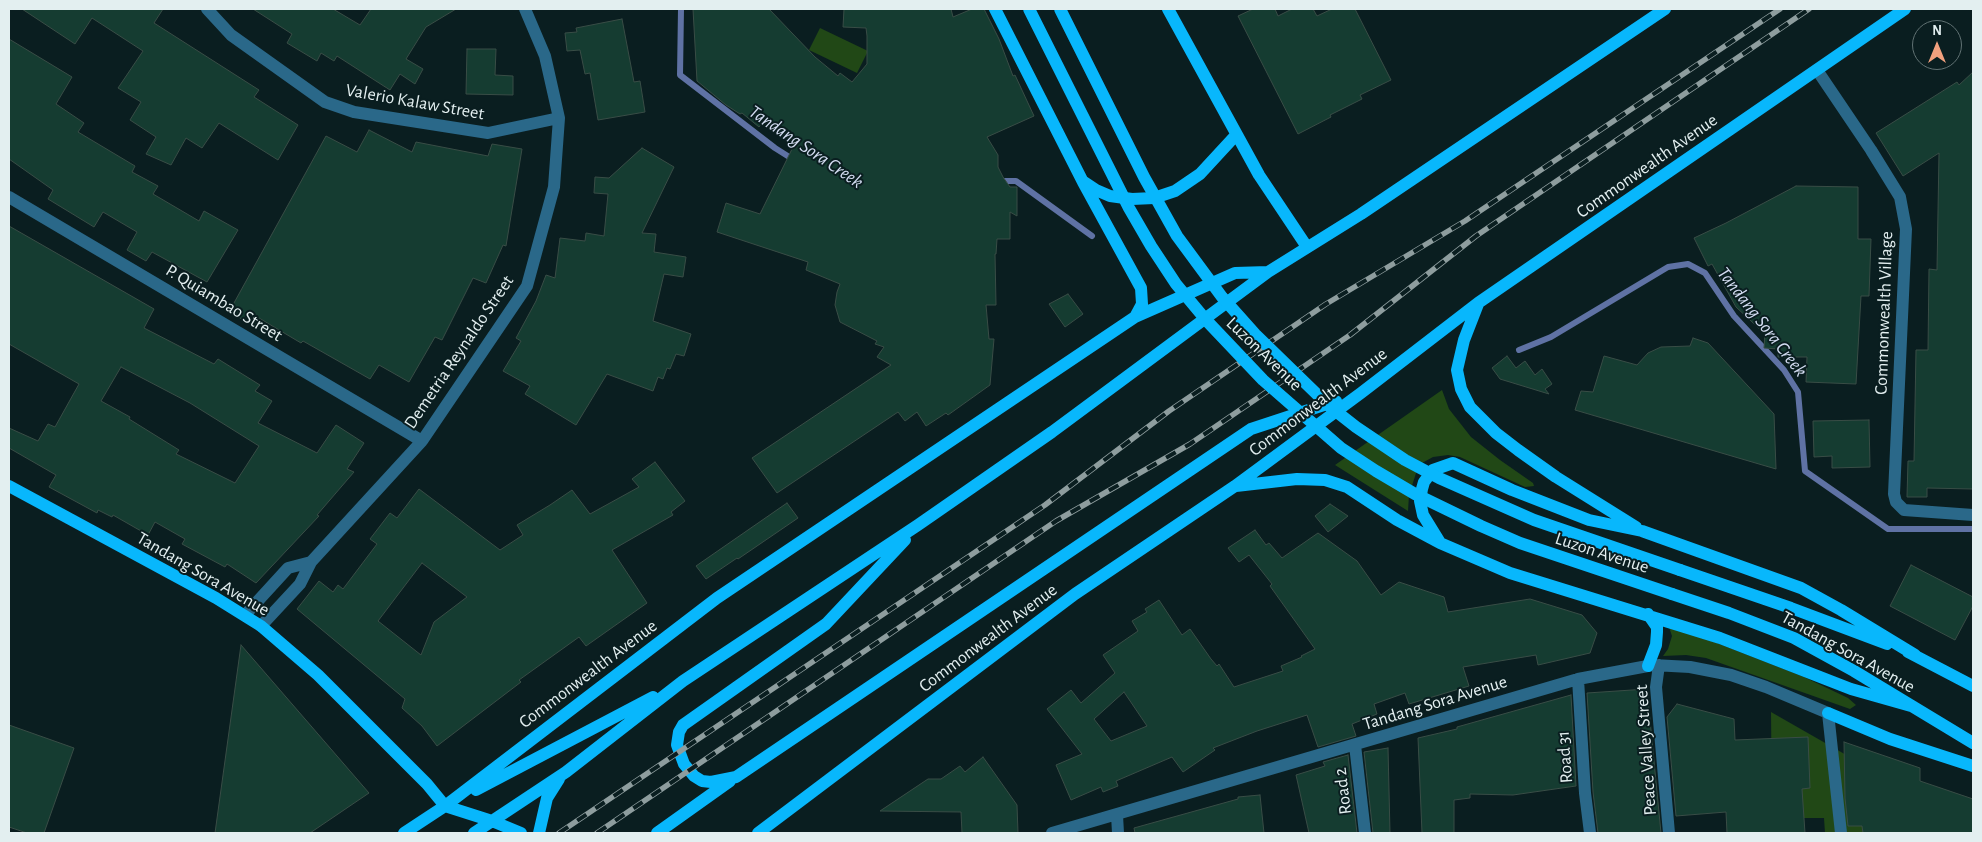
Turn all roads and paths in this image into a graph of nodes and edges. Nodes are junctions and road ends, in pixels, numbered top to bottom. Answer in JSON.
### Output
{"nodes":[{"id":1,"x":206,"y":9,"type":"edge"},
{"id":2,"x":525,"y":9,"type":"edge"},
{"id":3,"x":995,"y":9,"type":"edge"},
{"id":4,"x":1029,"y":9,"type":"edge"},
{"id":5,"x":1060,"y":9,"type":"edge"},
{"id":6,"x":1168,"y":9,"type":"edge"},
{"id":7,"x":1665,"y":9,"type":"edge"},
{"id":8,"x":1905,"y":9,"type":"edge"},
{"id":9,"x":1817,"y":70,"type":"junction"},
{"id":10,"x":559,"y":118,"type":"junction"},
{"id":11,"x":1236,"y":135,"type":"junction"},
{"id":12,"x":1083,"y":182,"type":"junction"},
{"id":13,"x":9,"y":196,"type":"edge"},
{"id":14,"x":1307,"y":247,"type":"junction"},
{"id":15,"x":1268,"y":272,"type":"junction"},
{"id":16,"x":1478,"y":303,"type":"junction"},
{"id":17,"x":1135,"y":317,"type":"junction"},
{"id":18,"x":1361,"y":393,"type":"junction"},
{"id":19,"x":422,"y":441,"type":"junction"},
{"id":20,"x":9,"y":486,"type":"edge"},
{"id":21,"x":1235,"y":486,"type":"junction"},
{"id":22,"x":1973,"y":515,"type":"edge"},
{"id":23,"x":918,"y":525,"type":"junction"},
{"id":24,"x":1642,"y":531,"type":"junction"},
{"id":25,"x":1440,"y":543,"type":"junction"},
{"id":26,"x":311,"y":562,"type":"junction"},
{"id":27,"x":1680,"y":570,"type":"joint"},
{"id":28,"x":1672,"y":594,"type":"joint"},
{"id":29,"x":1648,"y":614,"type":"junction"},
{"id":30,"x":245,"y":615,"type":"junction"},
{"id":31,"x":261,"y":626,"type":"junction"},
{"id":32,"x":1915,"y":655,"type":"junction"},
{"id":33,"x":1654,"y":666,"type":"junction"},
{"id":34,"x":1578,"y":678,"type":"junction"},
{"id":35,"x":683,"y":681,"type":"junction"},
{"id":36,"x":1973,"y":686,"type":"edge"},
{"id":37,"x":1911,"y":706,"type":"junction"},
{"id":38,"x":1828,"y":713,"type":"junction"},
{"id":39,"x":1973,"y":743,"type":"edge"},
{"id":40,"x":1355,"y":745,"type":"junction"},
{"id":41,"x":1973,"y":766,"type":"edge"},
{"id":42,"x":566,"y":772,"type":"junction"},
{"id":43,"x":736,"y":777,"type":"junction"},
{"id":44,"x":445,"y":806,"type":"junction"},
{"id":45,"x":1117,"y":815,"type":"junction"},
{"id":46,"x":492,"y":821,"type":"junction"},
{"id":47,"x":478,"y":831,"type":"edge"},
{"id":48,"x":520,"y":832,"type":"edge"},
{"id":49,"x":404,"y":833,"type":"edge"},
{"id":50,"x":539,"y":833,"type":"edge"},
{"id":51,"x":657,"y":833,"type":"edge"},
{"id":52,"x":758,"y":833,"type":"edge"},
{"id":53,"x":1052,"y":833,"type":"edge"},
{"id":54,"x":1118,"y":833,"type":"edge"},
{"id":55,"x":1365,"y":833,"type":"edge"},
{"id":56,"x":1590,"y":833,"type":"edge"},
{"id":57,"x":1669,"y":833,"type":"edge"},
{"id":58,"x":1841,"y":833,"type":"edge"}],
"edges":[{"from":1,"to":10,"type":"street","name":"Valerio Kalaw Street"},
{"from":2,"to":10,"type":"street","name":"Demetria Reynaldo Street"},
{"from":3,"to":12,"type":"main road"},
{"from":4,"to":28,"type":"main road","name":"Luzon Avenue","bridge":true},
{"from":5,"to":27,"type":"main road","name":"Luzon Avenue","bridge":true},
{"from":6,"to":11,"type":"main road"},
{"from":7,"to":14,"type":"main road","name":"Commonwealth Avenue"},
{"from":8,"to":9,"type":"main road","name":"Commonwealth Avenue"},
{"from":9,"to":16,"type":"main road","name":"Commonwealth Avenue"},
{"from":9,"to":22,"type":"street","name":"Commonwealth Village"},
{"from":10,"to":19,"type":"street","name":"Demetria Reynaldo Street"},
{"from":11,"to":12,"type":"main road"},
{"from":11,"to":14,"type":"main road"},
{"from":12,"to":17,"type":"main road"},
{"from":13,"to":19,"type":"street","name":"P. Quiambao Street"},
{"from":14,"to":15,"type":"main road","name":"Commonwealth Avenue"},
{"from":15,"to":17,"type":"main road","name":"Commonwealth Avenue"},
{"from":15,"to":23,"type":"main road","name":"Commonwealth Avenue"},
{"from":16,"to":18,"type":"main road","name":"Commonwealth Avenue"},
{"from":16,"to":24,"type":"main road"},
{"from":17,"to":44,"type":"main road","name":"Commonwealth Avenue"},
{"from":18,"to":21,"type":"main road","name":"Commonwealth Avenue"},
{"from":18,"to":43,"type":"main road"},
{"from":19,"to":26,"type":"street","name":"Demetria Reynaldo Street"},
{"from":20,"to":30,"type":"main road","name":"Tandang Sora Avenue"},
{"from":21,"to":25,"type":"main road"},
{"from":21,"to":52,"type":"main road","name":"Commonwealth Avenue"},
{"from":23,"to":35,"type":"main road","name":"Commonwealth Avenue"},
{"from":23,"to":43,"type":"main road"},
{"from":24,"to":25,"type":"main road"},
{"from":24,"to":32,"type":"main road"},
{"from":25,"to":29,"type":"main road"},
{"from":26,"to":30,"type":"street"},
{"from":26,"to":31,"type":"street","name":"Demetria Reynaldo Street"},
{"from":27,"to":32,"type":"main road","name":"Tandang Sora Avenue"},
{"from":28,"to":37,"type":"main road","name":"Tandang Sora Avenue"},
{"from":29,"to":33,"type":"main road"},
{"from":29,"to":37,"type":"main road"},
{"from":30,"to":31,"type":"main road","name":"Tandang Sora Avenue"},
{"from":31,"to":44,"type":"main road","name":"Tandang Sora Avenue"},
{"from":32,"to":36,"type":"main road","name":"Tandang Sora Avenue"},
{"from":33,"to":34,"type":"street","name":"Tandang Sora Avenue"},
{"from":33,"to":38,"type":"street","name":"Tandang Sora Avenue"},
{"from":33,"to":57,"type":"street","name":"Peace Valley Street"},
{"from":34,"to":40,"type":"street","name":"Tandang Sora Avenue"},
{"from":34,"to":56,"type":"street","name":"Road 31"},
{"from":35,"to":42,"type":"main road","name":"Commonwealth Avenue"},
{"from":35,"to":44,"type":"main road","name":"Commonwealth Avenue"},
{"from":37,"to":39,"type":"main road","name":"Tandang Sora Avenue"},
{"from":38,"to":41,"type":"main road"},
{"from":38,"to":58,"type":"street"},
{"from":40,"to":45,"type":"street","name":"Tandang Sora Avenue"},
{"from":40,"to":55,"type":"street","name":"Road 2"},
{"from":42,"to":46,"type":"main road","name":"Commonwealth Avenue"},
{"from":42,"to":50,"type":"main road"},
{"from":43,"to":51,"type":"main road"},
{"from":44,"to":46,"type":"main road"},
{"from":44,"to":49,"type":"main road","name":"Commonwealth Avenue"},
{"from":45,"to":53,"type":"street","name":"Tandang Sora Avenue"},
{"from":45,"to":54,"type":"street"},
{"from":46,"to":47,"type":"main road","name":"Commonwealth Avenue"},
{"from":46,"to":48,"type":"main road"},
{"from":47,"to":48,"type":"main road"}]}
